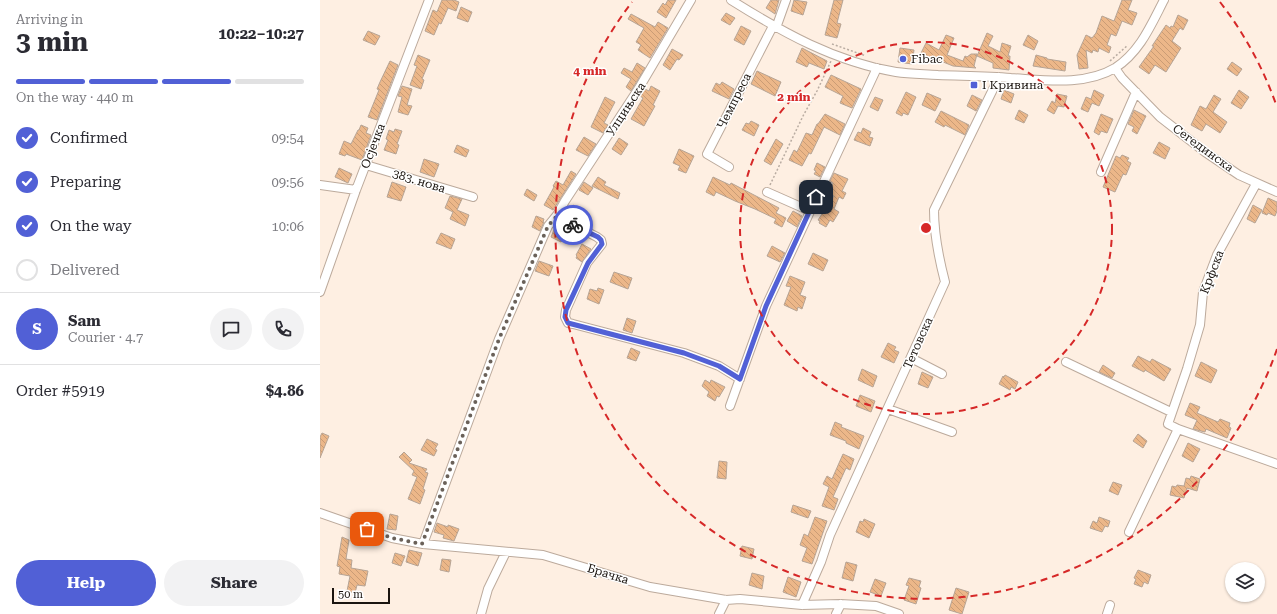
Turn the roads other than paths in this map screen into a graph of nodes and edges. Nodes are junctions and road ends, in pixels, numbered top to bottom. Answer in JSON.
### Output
{"nodes":[{"id":1,"x":429,"y":0,"type":"edge"},
{"id":2,"x":692,"y":0,"type":"edge"},
{"id":3,"x":730,"y":0,"type":"edge"},
{"id":4,"x":786,"y":0,"type":"edge"},
{"id":5,"x":1164,"y":0,"type":"edge"},
{"id":6,"x":774,"y":27,"type":"junction"},
{"id":7,"x":1112,"y":65,"type":"junction"},
{"id":8,"x":877,"y":68,"type":"junction"},
{"id":9,"x":999,"y":77,"type":"junction"},
{"id":10,"x":1136,"y":92,"type":"junction"},
{"id":11,"x":366,"y":165,"type":"junction"},
{"id":12,"x":729,"y":167,"type":"dead end"},
{"id":13,"x":1101,"y":172,"type":"dead end"},
{"id":14,"x":1256,"y":184,"type":"junction"},
{"id":15,"x":320,"y":185,"type":"edge"},
{"id":16,"x":356,"y":190,"type":"junction"},
{"id":17,"x":767,"y":192,"type":"road end"},
{"id":18,"x":1277,"y":192,"type":"edge"},
{"id":19,"x":473,"y":197,"type":"dead end"},
{"id":20,"x":810,"y":211,"type":"junction"},
{"id":21,"x":557,"y":216,"type":"junction"},
{"id":22,"x":320,"y":292,"type":"edge"},
{"id":23,"x":911,"y":358,"type":"junction"},
{"id":24,"x":1066,"y":362,"type":"dead end"},
{"id":25,"x":942,"y":374,"type":"dead end"},
{"id":26,"x":740,"y":379,"type":"junction"},
{"id":27,"x":730,"y":406,"type":"dead end"},
{"id":28,"x":888,"y":409,"type":"junction"},
{"id":29,"x":1171,"y":412,"type":"junction"},
{"id":30,"x":1178,"y":429,"type":"junction"},
{"id":31,"x":952,"y":432,"type":"dead end"},
{"id":32,"x":1277,"y":464,"type":"edge"},
{"id":33,"x":320,"y":513,"type":"edge"},
{"id":34,"x":1130,"y":532,"type":"dead end"},
{"id":35,"x":422,"y":544,"type":"junction"},
{"id":36,"x":506,"y":552,"type":"junction"},
{"id":37,"x":726,"y":600,"type":"junction"},
{"id":38,"x":841,"y":604,"type":"junction"},
{"id":39,"x":802,"y":605,"type":"junction"},
{"id":40,"x":1110,"y":606,"type":"dead end"},
{"id":41,"x":481,"y":614,"type":"edge"},
{"id":42,"x":719,"y":614,"type":"edge"},
{"id":43,"x":836,"y":614,"type":"edge"},
{"id":44,"x":899,"y":614,"type":"edge"},
{"id":45,"x":1108,"y":614,"type":"edge"}],
"edges":[{"from":1,"to":11,"type":"street","name":"Осјечка"},
{"from":2,"to":21,"type":"street","name":"Улцињска"},
{"from":3,"to":6,"type":"street"},
{"from":4,"to":6,"type":"street"},
{"from":5,"to":7,"type":"street"},
{"from":6,"to":8,"type":"street"},
{"from":6,"to":12,"type":"street","name":"Чемпреса"},
{"from":7,"to":9,"type":"street"},
{"from":7,"to":10,"type":"street","name":"Сегединска"},
{"from":8,"to":9,"type":"street"},
{"from":8,"to":20,"type":"street"},
{"from":9,"to":23,"type":"street","name":"Тетовска"},
{"from":10,"to":13,"type":"street"},
{"from":10,"to":14,"type":"street","name":"Сегединска"},
{"from":11,"to":16,"type":"street","name":"Осјечка"},
{"from":11,"to":19,"type":"street","name":"383. нова"},
{"from":14,"to":18,"type":"street","name":"Сегединска"},
{"from":14,"to":29,"type":"street","name":"Крфска"},
{"from":15,"to":16,"type":"street"},
{"from":16,"to":22,"type":"street","name":"Осјечка"},
{"from":17,"to":20,"type":"street"},
{"from":20,"to":26,"type":"street"},
{"from":21,"to":26,"type":"street"},
{"from":21,"to":35,"type":"street","name":"Улцињска"},
{"from":23,"to":25,"type":"street"},
{"from":23,"to":28,"type":"street","name":"Тетовска"},
{"from":24,"to":29,"type":"street"},
{"from":26,"to":27,"type":"street"},
{"from":28,"to":31,"type":"street"},
{"from":28,"to":39,"type":"street","name":"Тетовска"},
{"from":29,"to":30,"type":"street"},
{"from":30,"to":32,"type":"street"},
{"from":30,"to":34,"type":"street"},
{"from":33,"to":35,"type":"street","name":"Брачка"},
{"from":35,"to":36,"type":"street","name":"Брачка"},
{"from":36,"to":37,"type":"street","name":"Брачка"},
{"from":36,"to":41,"type":"street"},
{"from":37,"to":39,"type":"street","name":"Брачка"},
{"from":37,"to":42,"type":"street"},
{"from":38,"to":39,"type":"street","name":"Брачка"},
{"from":38,"to":43,"type":"street"},
{"from":38,"to":44,"type":"street","name":"Брачка"},
{"from":40,"to":45,"type":"street"}]}
